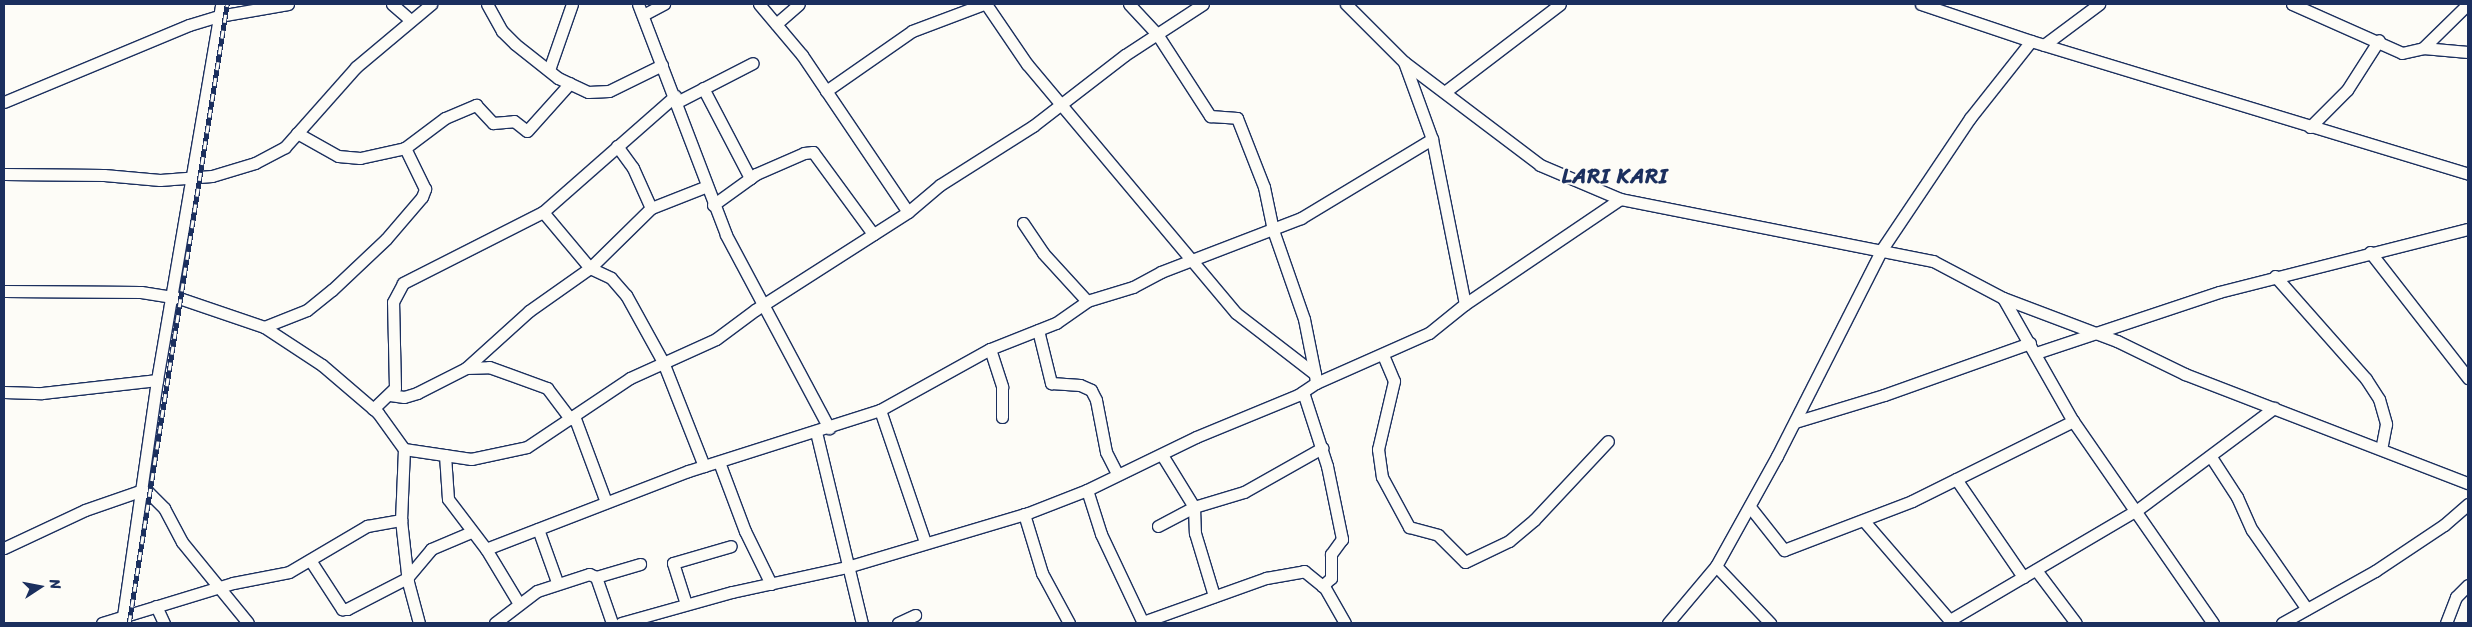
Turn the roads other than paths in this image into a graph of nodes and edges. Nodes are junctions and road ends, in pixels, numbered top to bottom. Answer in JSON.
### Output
{"nodes":[{"id":1,"x":221,"y":4,"type":"edge"},
{"id":2,"x":288,"y":4,"type":"edge"},
{"id":3,"x":392,"y":4,"type":"edge"},
{"id":4,"x":431,"y":4,"type":"edge"},
{"id":5,"x":487,"y":4,"type":"edge"},
{"id":6,"x":572,"y":4,"type":"edge"},
{"id":7,"x":638,"y":4,"type":"edge"},
{"id":8,"x":664,"y":4,"type":"edge"},
{"id":9,"x":758,"y":4,"type":"edge"},
{"id":10,"x":799,"y":4,"type":"edge"},
{"id":11,"x":985,"y":4,"type":"edge"},
{"id":12,"x":1129,"y":4,"type":"edge"},
{"id":13,"x":1203,"y":4,"type":"edge"},
{"id":14,"x":1346,"y":4,"type":"edge"},
{"id":15,"x":1560,"y":4,"type":"edge"},
{"id":16,"x":1921,"y":4,"type":"edge"},
{"id":17,"x":2099,"y":4,"type":"edge"},
{"id":18,"x":2292,"y":4,"type":"edge"},
{"id":19,"x":2468,"y":4,"type":"edge"},
{"id":20,"x":643,"y":15,"type":"junction"},
{"id":21,"x":219,"y":16,"type":"junction"},
{"id":22,"x":409,"y":19,"type":"junction"},
{"id":23,"x":776,"y":24,"type":"junction"},
{"id":24,"x":1157,"y":34,"type":"junction"},
{"id":25,"x":2379,"y":40,"type":"junction"},
{"id":26,"x":2031,"y":41,"type":"junction"},
{"id":27,"x":2044,"y":45,"type":"junction"},
{"id":28,"x":2423,"y":48,"type":"junction"},
{"id":29,"x":2468,"y":52,"type":"edge"},
{"id":30,"x":1404,"y":62,"type":"junction"},
{"id":31,"x":753,"y":63,"type":"dead end"},
{"id":32,"x":662,"y":65,"type":"junction"},
{"id":33,"x":548,"y":70,"type":"junction"},
{"id":34,"x":570,"y":83,"type":"junction"},
{"id":35,"x":703,"y":88,"type":"junction"},
{"id":36,"x":826,"y":91,"type":"junction"},
{"id":37,"x":1446,"y":91,"type":"junction"},
{"id":38,"x":676,"y":99,"type":"junction"},
{"id":39,"x":4,"y":102,"type":"edge"},
{"id":40,"x":1061,"y":103,"type":"junction"},
{"id":41,"x":2310,"y":127,"type":"junction"},
{"id":42,"x":297,"y":133,"type":"junction"},
{"id":43,"x":1432,"y":139,"type":"junction"},
{"id":44,"x":617,"y":146,"type":"junction"},
{"id":45,"x":405,"y":148,"type":"junction"},
{"id":46,"x":4,"y":174,"type":"edge"},
{"id":47,"x":2468,"y":174,"type":"edge"},
{"id":48,"x":192,"y":178,"type":"junction"},
{"id":49,"x":750,"y":178,"type":"junction"},
{"id":50,"x":706,"y":186,"type":"junction"},
{"id":51,"x":1620,"y":199,"type":"junction"},
{"id":52,"x":713,"y":205,"type":"junction"},
{"id":53,"x":651,"y":208,"type":"junction"},
{"id":54,"x":543,"y":212,"type":"junction"},
{"id":55,"x":908,"y":212,"type":"junction"},
{"id":56,"x":1023,"y":223,"type":"dead end"},
{"id":57,"x":2468,"y":229,"type":"edge"},
{"id":58,"x":1273,"y":230,"type":"junction"},
{"id":59,"x":873,"y":234,"type":"junction"},
{"id":60,"x":1882,"y":249,"type":"junction"},
{"id":61,"x":2370,"y":252,"type":"junction"},
{"id":62,"x":1192,"y":261,"type":"junction"},
{"id":63,"x":590,"y":268,"type":"junction"},
{"id":64,"x":2275,"y":276,"type":"junction"},
{"id":65,"x":4,"y":290,"type":"edge"},
{"id":66,"x":171,"y":297,"type":"junction"},
{"id":67,"x":2002,"y":298,"type":"junction"},
{"id":68,"x":1087,"y":301,"type":"junction"},
{"id":69,"x":1465,"y":304,"type":"junction"},
{"id":70,"x":765,"y":306,"type":"junction"},
{"id":71,"x":264,"y":327,"type":"junction"},
{"id":72,"x":1038,"y":330,"type":"junction"},
{"id":73,"x":2100,"y":335,"type":"junction"},
{"id":74,"x":2033,"y":348,"type":"junction"},
{"id":75,"x":990,"y":349,"type":"junction"},
{"id":76,"x":1383,"y":355,"type":"junction"},
{"id":77,"x":663,"y":362,"type":"junction"},
{"id":78,"x":466,"y":368,"type":"junction"},
{"id":79,"x":1315,"y":378,"type":"junction"},
{"id":80,"x":2468,"y":378,"type":"edge"},
{"id":81,"x":157,"y":380,"type":"junction"},
{"id":82,"x":4,"y":392,"type":"edge"},
{"id":83,"x":1303,"y":392,"type":"junction"},
{"id":84,"x":390,"y":395,"type":"junction"},
{"id":85,"x":2274,"y":408,"type":"junction"},
{"id":86,"x":373,"y":409,"type":"junction"},
{"id":87,"x":880,"y":410,"type":"junction"},
{"id":88,"x":572,"y":417,"type":"junction"},
{"id":89,"x":1002,"y":417,"type":"dead end"},
{"id":90,"x":2073,"y":421,"type":"junction"},
{"id":91,"x":1795,"y":422,"type":"junction"},
{"id":92,"x":829,"y":428,"type":"junction"},
{"id":93,"x":816,"y":432,"type":"junction"},
{"id":94,"x":1608,"y":441,"type":"dead end"},
{"id":95,"x":1322,"y":448,"type":"junction"},
{"id":96,"x":2381,"y":449,"type":"junction"},
{"id":97,"x":404,"y":450,"type":"junction"},
{"id":98,"x":445,"y":455,"type":"junction"},
{"id":99,"x":1162,"y":455,"type":"junction"},
{"id":100,"x":2211,"y":457,"type":"junction"},
{"id":101,"x":718,"y":462,"type":"junction"},
{"id":102,"x":704,"y":466,"type":"junction"},
{"id":103,"x":1117,"y":474,"type":"junction"},
{"id":104,"x":1956,"y":479,"type":"junction"},
{"id":105,"x":2468,"y":483,"type":"edge"},
{"id":106,"x":1087,"y":490,"type":"junction"},
{"id":107,"x":140,"y":491,"type":"junction"},
{"id":108,"x":606,"y":502,"type":"junction"},
{"id":109,"x":2468,"y":504,"type":"edge"},
{"id":110,"x":1750,"y":506,"type":"junction"},
{"id":111,"x":1194,"y":507,"type":"junction"},
{"id":112,"x":2137,"y":510,"type":"junction"},
{"id":113,"x":1024,"y":514,"type":"junction"},
{"id":114,"x":400,"y":520,"type":"junction"},
{"id":115,"x":1864,"y":521,"type":"junction"},
{"id":116,"x":1158,"y":526,"type":"dead end"},
{"id":117,"x":538,"y":529,"type":"junction"},
{"id":118,"x":471,"y":532,"type":"junction"},
{"id":119,"x":925,"y":542,"type":"junction"},
{"id":120,"x":731,"y":546,"type":"dead end"},
{"id":121,"x":4,"y":548,"type":"edge"},
{"id":122,"x":486,"y":549,"type":"junction"},
{"id":123,"x":310,"y":560,"type":"junction"},
{"id":124,"x":640,"y":564,"type":"dead end"},
{"id":125,"x":1716,"y":566,"type":"junction"},
{"id":126,"x":847,"y":568,"type":"junction"},
{"id":127,"x":2036,"y":570,"type":"junction"},
{"id":128,"x":596,"y":577,"type":"junction"},
{"id":129,"x":2023,"y":577,"type":"junction"},
{"id":130,"x":407,"y":578,"type":"junction"},
{"id":131,"x":557,"y":582,"type":"junction"},
{"id":132,"x":771,"y":584,"type":"junction"},
{"id":133,"x":2468,"y":585,"type":"edge"},
{"id":134,"x":220,"y":586,"type":"junction"},
{"id":135,"x":1322,"y":586,"type":"junction"},
{"id":136,"x":1214,"y":596,"type":"junction"},
{"id":137,"x":518,"y":602,"type":"junction"},
{"id":138,"x":686,"y":604,"type":"junction"},
{"id":139,"x":156,"y":606,"type":"junction"},
{"id":140,"x":2307,"y":609,"type":"junction"},
{"id":141,"x":915,"y":615,"type":"dead end"},
{"id":142,"x":123,"y":618,"type":"edge"},
{"id":143,"x":1951,"y":622,"type":"edge"},
{"id":144,"x":102,"y":623,"type":"edge"},
{"id":145,"x":164,"y":623,"type":"edge"},
{"id":146,"x":248,"y":623,"type":"edge"},
{"id":147,"x":419,"y":623,"type":"edge"},
{"id":148,"x":494,"y":623,"type":"edge"},
{"id":149,"x":612,"y":623,"type":"edge"},
{"id":150,"x":621,"y":623,"type":"edge"},
{"id":151,"x":862,"y":623,"type":"edge"},
{"id":152,"x":898,"y":623,"type":"edge"},
{"id":153,"x":1069,"y":623,"type":"edge"},
{"id":154,"x":1143,"y":623,"type":"edge"},
{"id":155,"x":1345,"y":623,"type":"edge"},
{"id":156,"x":1668,"y":623,"type":"edge"},
{"id":157,"x":1770,"y":623,"type":"edge"},
{"id":158,"x":2076,"y":623,"type":"edge"},
{"id":159,"x":2213,"y":623,"type":"edge"},
{"id":160,"x":2283,"y":623,"type":"edge"},
{"id":161,"x":2446,"y":623,"type":"edge"}],
"edges":[{"from":1,"to":21,"type":"street"},
{"from":2,"to":21,"type":"street"},
{"from":3,"to":22,"type":"street"},
{"from":4,"to":22,"type":"street"},
{"from":5,"to":33,"type":"street"},
{"from":6,"to":33,"type":"street"},
{"from":7,"to":20,"type":"street"},
{"from":8,"to":20,"type":"street"},
{"from":9,"to":23,"type":"street"},
{"from":10,"to":23,"type":"street"},
{"from":11,"to":36,"type":"street"},
{"from":11,"to":40,"type":"street"},
{"from":12,"to":24,"type":"street"},
{"from":13,"to":24,"type":"street"},
{"from":14,"to":30,"type":"street"},
{"from":15,"to":37,"type":"street"},
{"from":16,"to":26,"type":"street"},
{"from":17,"to":27,"type":"street"},
{"from":18,"to":25,"type":"street"},
{"from":19,"to":28,"type":"street"},
{"from":20,"to":32,"type":"street"},
{"from":21,"to":39,"type":"street"},
{"from":21,"to":48,"type":"street"},
{"from":22,"to":42,"type":"street"},
{"from":23,"to":36,"type":"street"},
{"from":24,"to":40,"type":"street"},
{"from":24,"to":58,"type":"street"},
{"from":25,"to":28,"type":"street"},
{"from":25,"to":41,"type":"street"},
{"from":26,"to":27,"type":"street"},
{"from":26,"to":60,"type":"street"},
{"from":27,"to":41,"type":"street"},
{"from":28,"to":29,"type":"street"},
{"from":30,"to":37,"type":"street"},
{"from":30,"to":43,"type":"street"},
{"from":31,"to":35,"type":"street"},
{"from":32,"to":34,"type":"street"},
{"from":32,"to":38,"type":"street"},
{"from":33,"to":34,"type":"street"},
{"from":34,"to":45,"type":"street"},
{"from":35,"to":38,"type":"street"},
{"from":35,"to":49,"type":"street"},
{"from":36,"to":55,"type":"street"},
{"from":37,"to":51,"type":"street"},
{"from":38,"to":44,"type":"street"},
{"from":38,"to":50,"type":"street"},
{"from":40,"to":55,"type":"street"},
{"from":40,"to":62,"type":"street"},
{"from":41,"to":47,"type":"street"},
{"from":42,"to":45,"type":"street"},
{"from":42,"to":48,"type":"street"},
{"from":43,"to":58,"type":"street"},
{"from":43,"to":69,"type":"street"},
{"from":44,"to":53,"type":"street"},
{"from":44,"to":54,"type":"street"},
{"from":45,"to":71,"type":"street"},
{"from":46,"to":48,"type":"street"},
{"from":48,"to":66,"type":"street"},
{"from":49,"to":52,"type":"street"},
{"from":49,"to":59,"type":"street"},
{"from":50,"to":52,"type":"street"},
{"from":50,"to":53,"type":"street"},
{"from":51,"to":60,"type":"street"},
{"from":51,"to":69,"type":"street"},
{"from":52,"to":70,"type":"street"},
{"from":53,"to":63,"type":"street"},
{"from":54,"to":63,"type":"street"},
{"from":54,"to":84,"type":"street"},
{"from":55,"to":59,"type":"street"},
{"from":56,"to":68,"type":"street"},
{"from":57,"to":61,"type":"street"},
{"from":58,"to":62,"type":"street"},
{"from":58,"to":79,"type":"street"},
{"from":59,"to":70,"type":"street"},
{"from":60,"to":67,"type":"street"},
{"from":60,"to":91,"type":"street"},
{"from":61,"to":64,"type":"street"},
{"from":61,"to":80,"type":"street"},
{"from":62,"to":68,"type":"street"},
{"from":62,"to":79,"type":"street"},
{"from":63,"to":77,"type":"street"},
{"from":63,"to":78,"type":"street"},
{"from":64,"to":73,"type":"street"},
{"from":64,"to":96,"type":"street"},
{"from":65,"to":66,"type":"street"},
{"from":66,"to":71,"type":"street"},
{"from":66,"to":81,"type":"street"},
{"from":67,"to":73,"type":"street"},
{"from":67,"to":74,"type":"street"},
{"from":68,"to":72,"type":"street"},
{"from":69,"to":76,"type":"street"},
{"from":70,"to":77,"type":"street"},
{"from":70,"to":92,"type":"street"},
{"from":71,"to":86,"type":"street"},
{"from":72,"to":75,"type":"street"},
{"from":72,"to":103,"type":"street"},
{"from":73,"to":74,"type":"street"},
{"from":73,"to":85,"type":"street"},
{"from":74,"to":90,"type":"street"},
{"from":74,"to":91,"type":"street"},
{"from":75,"to":87,"type":"street"},
{"from":75,"to":89,"type":"street"},
{"from":76,"to":79,"type":"street"},
{"from":76,"to":94,"type":"street"},
{"from":77,"to":88,"type":"street"},
{"from":77,"to":102,"type":"street"},
{"from":78,"to":84,"type":"street"},
{"from":78,"to":88,"type":"street"},
{"from":79,"to":83,"type":"street"},
{"from":81,"to":82,"type":"street"},
{"from":81,"to":107,"type":"street"},
{"from":83,"to":95,"type":"street"},
{"from":83,"to":99,"type":"street"},
{"from":84,"to":86,"type":"street"},
{"from":85,"to":96,"type":"street"},
{"from":85,"to":100,"type":"street"},
{"from":86,"to":97,"type":"street"},
{"from":87,"to":92,"type":"street"},
{"from":87,"to":119,"type":"street"},
{"from":88,"to":98,"type":"street"},
{"from":88,"to":108,"type":"street"},
{"from":90,"to":104,"type":"street"},
{"from":90,"to":112,"type":"street"},
{"from":91,"to":110,"type":"street"},
{"from":92,"to":93,"type":"street"},
{"from":93,"to":101,"type":"street"},
{"from":93,"to":126,"type":"street"},
{"from":95,"to":111,"type":"street"},
{"from":95,"to":135,"type":"street"},
{"from":96,"to":105,"type":"street"},
{"from":97,"to":98,"type":"street"},
{"from":97,"to":114,"type":"street"},
{"from":98,"to":118,"type":"street"},
{"from":99,"to":103,"type":"street"},
{"from":99,"to":111,"type":"street"},
{"from":100,"to":112,"type":"street"},
{"from":100,"to":140,"type":"street"},
{"from":101,"to":102,"type":"street"},
{"from":101,"to":132,"type":"street"},
{"from":102,"to":108,"type":"street"},
{"from":103,"to":106,"type":"street"},
{"from":104,"to":115,"type":"street"},
{"from":104,"to":129,"type":"street"},
{"from":106,"to":113,"type":"street"},
{"from":106,"to":154,"type":"street"},
{"from":107,"to":121,"type":"street"},
{"from":107,"to":134,"type":"street"},
{"from":107,"to":142,"type":"street"},
{"from":108,"to":117,"type":"street"},
{"from":109,"to":140,"type":"street"},
{"from":110,"to":115,"type":"street"},
{"from":110,"to":125,"type":"street"},
{"from":111,"to":116,"type":"street"},
{"from":111,"to":136,"type":"street"},
{"from":112,"to":127,"type":"street"},
{"from":112,"to":159,"type":"street"},
{"from":113,"to":119,"type":"street"},
{"from":113,"to":153,"type":"street"},
{"from":114,"to":123,"type":"street"},
{"from":114,"to":130,"type":"street"},
{"from":115,"to":143,"type":"street"},
{"from":117,"to":122,"type":"street"},
{"from":117,"to":131,"type":"street"},
{"from":118,"to":122,"type":"street"},
{"from":118,"to":130,"type":"street"},
{"from":119,"to":126,"type":"street"},
{"from":120,"to":138,"type":"street"},
{"from":122,"to":137,"type":"street"},
{"from":123,"to":130,"type":"street"},
{"from":123,"to":134,"type":"street"},
{"from":124,"to":128,"type":"street"},
{"from":125,"to":156,"type":"street"},
{"from":125,"to":157,"type":"street"},
{"from":126,"to":132,"type":"street"},
{"from":126,"to":151,"type":"street"},
{"from":127,"to":129,"type":"street"},
{"from":127,"to":158,"type":"street"},
{"from":128,"to":131,"type":"street"},
{"from":128,"to":149,"type":"street"},
{"from":129,"to":143,"type":"street"},
{"from":130,"to":147,"type":"street"},
{"from":131,"to":137,"type":"street"},
{"from":132,"to":138,"type":"street"},
{"from":133,"to":161,"type":"street"},
{"from":134,"to":139,"type":"street"},
{"from":134,"to":146,"type":"street"},
{"from":135,"to":136,"type":"street"},
{"from":135,"to":155,"type":"street"},
{"from":136,"to":154,"type":"street"},
{"from":137,"to":148,"type":"street"},
{"from":138,"to":150,"type":"street"},
{"from":139,"to":142,"type":"street"},
{"from":139,"to":145,"type":"street"},
{"from":140,"to":160,"type":"street"},
{"from":141,"to":152,"type":"street"},
{"from":142,"to":144,"type":"street"}]}
